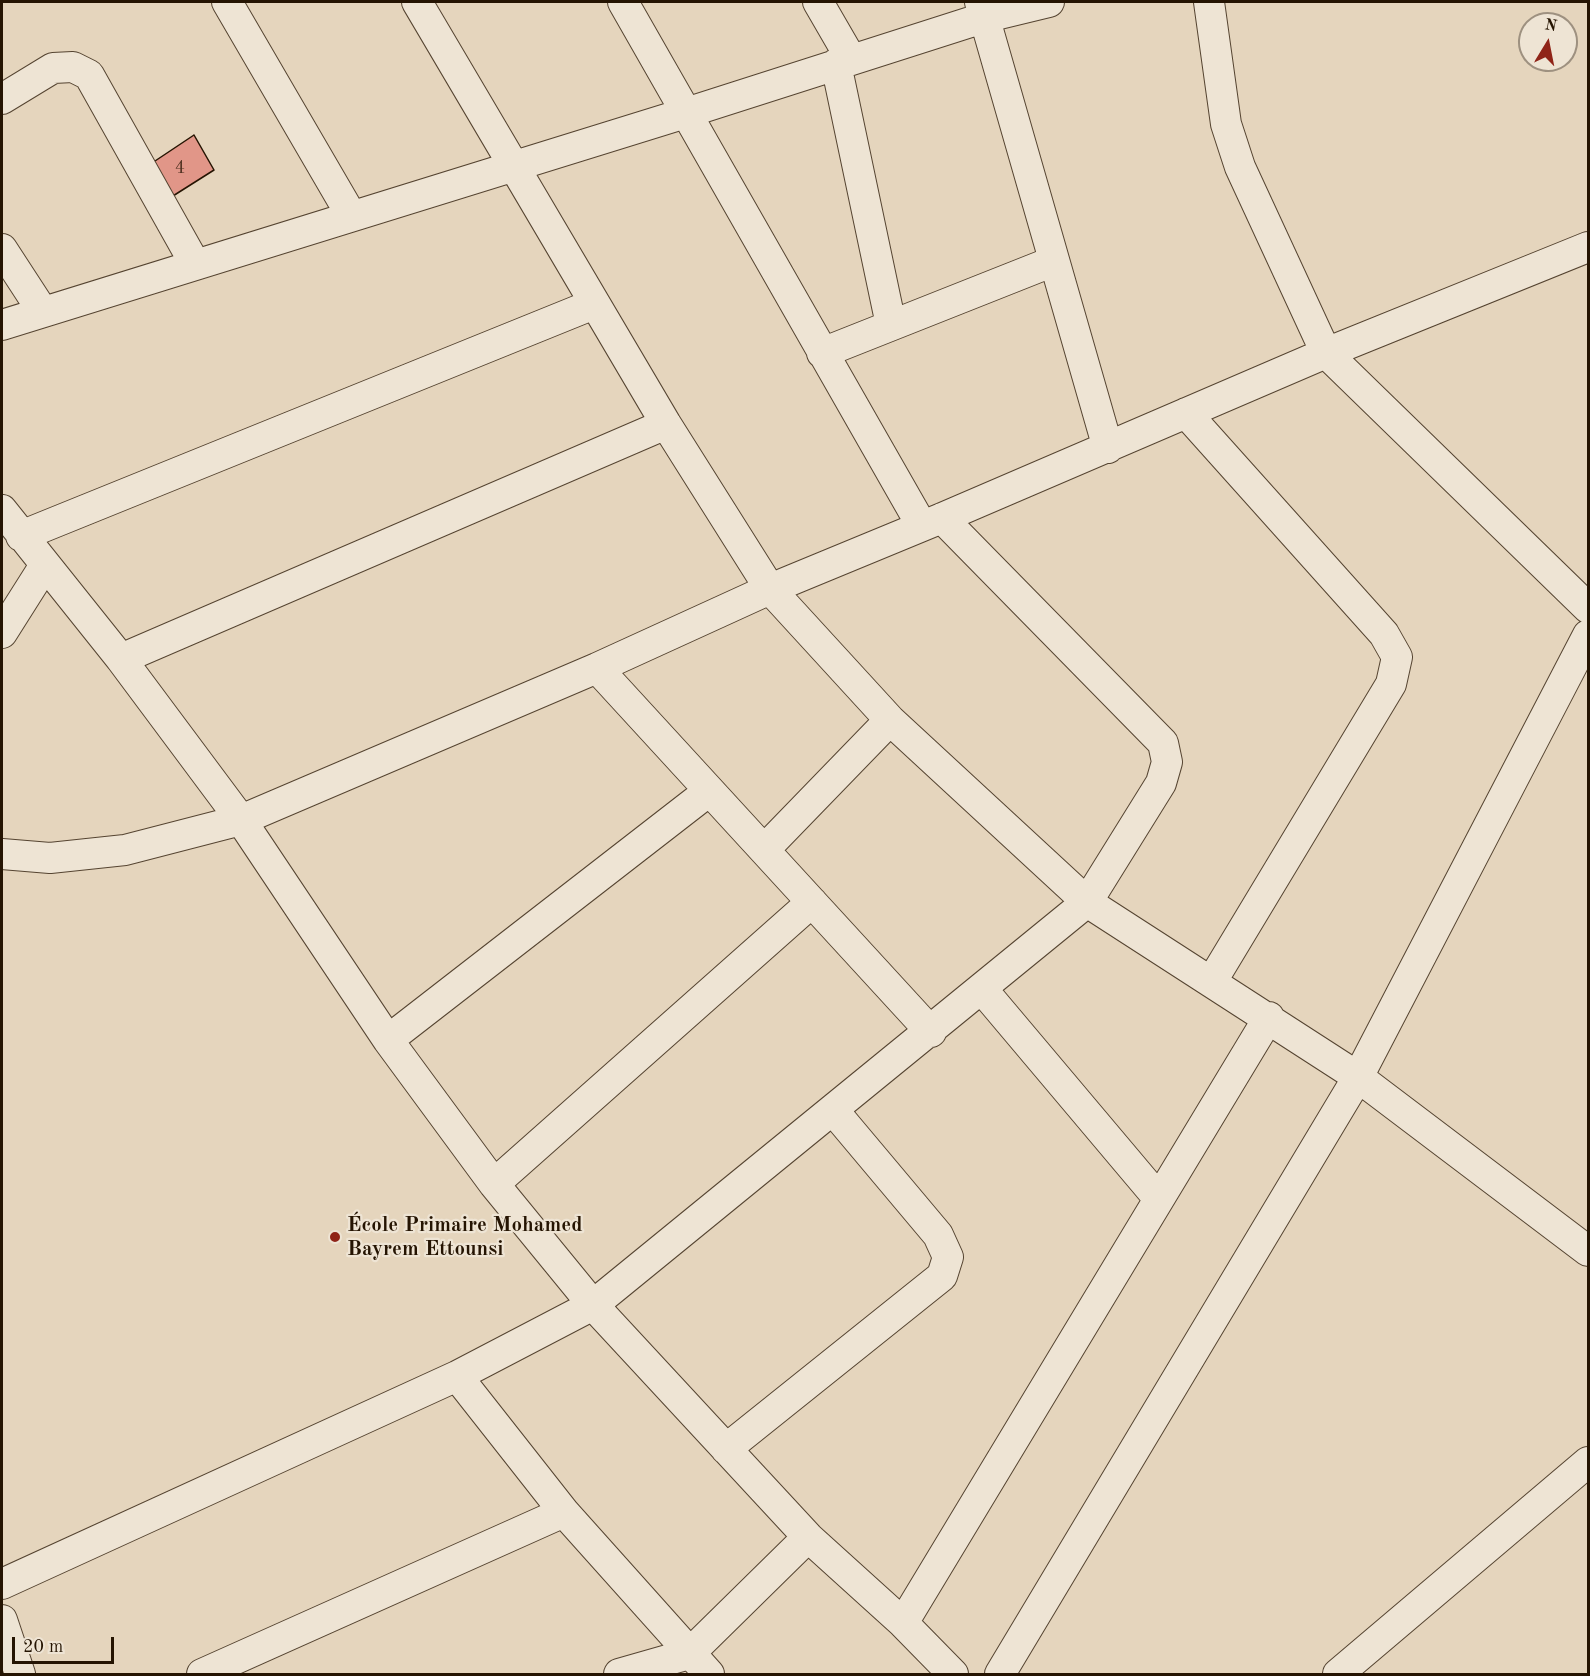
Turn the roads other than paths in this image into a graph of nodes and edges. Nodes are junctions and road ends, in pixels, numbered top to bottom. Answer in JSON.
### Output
{"nodes":[{"id":1,"x":227,"y":2,"type":"edge"},
{"id":2,"x":417,"y":2,"type":"edge"},
{"id":3,"x":623,"y":2,"type":"edge"},
{"id":4,"x":818,"y":2,"type":"edge"},
{"id":5,"x":1049,"y":2,"type":"edge"},
{"id":6,"x":1209,"y":2,"type":"edge"},
{"id":7,"x":981,"y":10,"type":"edge"},
{"id":8,"x":844,"y":62,"type":"junction"},
{"id":9,"x":2,"y":99,"type":"edge"},
{"id":10,"x":689,"y":112,"type":"junction"},
{"id":11,"x":513,"y":165,"type":"junction"},
{"id":12,"x":351,"y":215,"type":"junction"},
{"id":13,"x":1588,"y":247,"type":"edge"},
{"id":14,"x":2,"y":249,"type":"edge"},
{"id":15,"x":1054,"y":261,"type":"junction"},
{"id":16,"x":195,"y":264,"type":"junction"},
{"id":17,"x":594,"y":304,"type":"junction"},
{"id":18,"x":43,"y":312,"type":"junction"},
{"id":19,"x":2,"y":325,"type":"edge"},
{"id":20,"x":891,"y":325,"type":"junction"},
{"id":21,"x":822,"y":353,"type":"junction"},
{"id":22,"x":1326,"y":353,"type":"junction"},
{"id":23,"x":1186,"y":414,"type":"junction"},
{"id":24,"x":666,"y":424,"type":"junction"},
{"id":25,"x":1108,"y":448,"type":"junction"},
{"id":26,"x":2,"y":510,"type":"edge"},
{"id":27,"x":932,"y":522,"type":"junction"},
{"id":28,"x":21,"y":536,"type":"junction"},
{"id":29,"x":45,"y":565,"type":"junction"},
{"id":30,"x":770,"y":589,"type":"junction"},
{"id":31,"x":1588,"y":608,"type":"edge"},
{"id":32,"x":2,"y":633,"type":"edge"},
{"id":33,"x":1588,"y":635,"type":"edge"},
{"id":34,"x":121,"y":658,"type":"junction"},
{"id":35,"x":597,"y":668,"type":"junction"},
{"id":36,"x":890,"y":720,"type":"junction"},
{"id":37,"x":709,"y":791,"type":"junction"},
{"id":38,"x":241,"y":820,"type":"junction"},
{"id":39,"x":764,"y":850,"type":"junction"},
{"id":40,"x":2,"y":854,"type":"edge"},
{"id":41,"x":812,"y":902,"type":"junction"},
{"id":42,"x":1087,"y":902,"type":"junction"},
{"id":43,"x":1212,"y":981,"type":"junction"},
{"id":44,"x":982,"y":989,"type":"junction"},
{"id":45,"x":1269,"y":1017,"type":"junction"},
{"id":46,"x":931,"y":1032,"type":"junction"},
{"id":47,"x":388,"y":1040,"type":"junction"},
{"id":48,"x":1358,"y":1077,"type":"junction"},
{"id":49,"x":833,"y":1110,"type":"junction"},
{"id":50,"x":494,"y":1184,"type":"junction"},
{"id":51,"x":1159,"y":1199,"type":"junction"},
{"id":52,"x":1588,"y":1251,"type":"edge"},
{"id":53,"x":593,"y":1305,"type":"junction"},
{"id":54,"x":457,"y":1376,"type":"junction"},
{"id":55,"x":726,"y":1449,"type":"junction"},
{"id":56,"x":1588,"y":1462,"type":"edge"},
{"id":57,"x":564,"y":1512,"type":"junction"},
{"id":58,"x":808,"y":1537,"type":"junction"},
{"id":59,"x":2,"y":1584,"type":"edge"},
{"id":60,"x":2,"y":1620,"type":"edge"},
{"id":61,"x":903,"y":1623,"type":"junction"},
{"id":62,"x":699,"y":1664,"type":"edge"},
{"id":63,"x":20,"y":1674,"type":"edge"},
{"id":64,"x":202,"y":1674,"type":"edge"},
{"id":65,"x":619,"y":1674,"type":"edge"},
{"id":66,"x":952,"y":1674,"type":"edge"},
{"id":67,"x":1000,"y":1674,"type":"edge"},
{"id":68,"x":1338,"y":1674,"type":"edge"}],
"edges":[{"from":1,"to":12,"type":"street"},
{"from":2,"to":11,"type":"street"},
{"from":3,"to":10,"type":"street"},
{"from":4,"to":8,"type":"street"},
{"from":5,"to":7,"type":"street"},
{"from":6,"to":22,"type":"street"},
{"from":7,"to":8,"type":"street"},
{"from":7,"to":15,"type":"street"},
{"from":8,"to":10,"type":"street"},
{"from":8,"to":20,"type":"street"},
{"from":9,"to":16,"type":"street"},
{"from":10,"to":11,"type":"street"},
{"from":10,"to":21,"type":"street"},
{"from":11,"to":12,"type":"street"},
{"from":11,"to":17,"type":"street"},
{"from":12,"to":16,"type":"street"},
{"from":13,"to":22,"type":"street"},
{"from":14,"to":18,"type":"street"},
{"from":15,"to":20,"type":"street"},
{"from":15,"to":25,"type":"street"},
{"from":16,"to":18,"type":"street"},
{"from":17,"to":24,"type":"street"},
{"from":17,"to":28,"type":"street"},
{"from":18,"to":19,"type":"street"},
{"from":20,"to":21,"type":"street"},
{"from":21,"to":27,"type":"street"},
{"from":22,"to":23,"type":"street"},
{"from":22,"to":31,"type":"street"},
{"from":23,"to":25,"type":"street"},
{"from":23,"to":43,"type":"street"},
{"from":24,"to":30,"type":"street"},
{"from":24,"to":34,"type":"street"},
{"from":25,"to":27,"type":"street"},
{"from":26,"to":28,"type":"street"},
{"from":27,"to":30,"type":"street"},
{"from":27,"to":42,"type":"street"},
{"from":28,"to":29,"type":"street"},
{"from":29,"to":32,"type":"street"},
{"from":29,"to":34,"type":"street"},
{"from":30,"to":35,"type":"street"},
{"from":30,"to":36,"type":"street"},
{"from":33,"to":48,"type":"street"},
{"from":34,"to":38,"type":"street"},
{"from":35,"to":37,"type":"street"},
{"from":35,"to":38,"type":"street"},
{"from":36,"to":39,"type":"street"},
{"from":36,"to":42,"type":"street"},
{"from":37,"to":39,"type":"street"},
{"from":37,"to":47,"type":"street"},
{"from":38,"to":40,"type":"street"},
{"from":38,"to":47,"type":"street"},
{"from":39,"to":41,"type":"street"},
{"from":41,"to":46,"type":"street"},
{"from":41,"to":50,"type":"street"},
{"from":42,"to":43,"type":"street"},
{"from":42,"to":44,"type":"street"},
{"from":43,"to":45,"type":"street"},
{"from":44,"to":46,"type":"street"},
{"from":44,"to":51,"type":"street"},
{"from":45,"to":48,"type":"street"},
{"from":45,"to":51,"type":"street"},
{"from":46,"to":49,"type":"street"},
{"from":47,"to":50,"type":"street"},
{"from":48,"to":52,"type":"street"},
{"from":48,"to":67,"type":"street"},
{"from":49,"to":53,"type":"street"},
{"from":49,"to":55,"type":"street"},
{"from":50,"to":53,"type":"street"},
{"from":51,"to":61,"type":"street"},
{"from":53,"to":54,"type":"street"},
{"from":53,"to":55,"type":"street"},
{"from":54,"to":57,"type":"street"},
{"from":54,"to":59,"type":"street"},
{"from":55,"to":58,"type":"street"},
{"from":56,"to":68,"type":"street"},
{"from":57,"to":62,"type":"street"},
{"from":57,"to":64,"type":"street"},
{"from":58,"to":61,"type":"street"},
{"from":58,"to":62,"type":"street"},
{"from":60,"to":63,"type":"street"},
{"from":61,"to":66,"type":"street"},
{"from":62,"to":65,"type":"street"}]}
